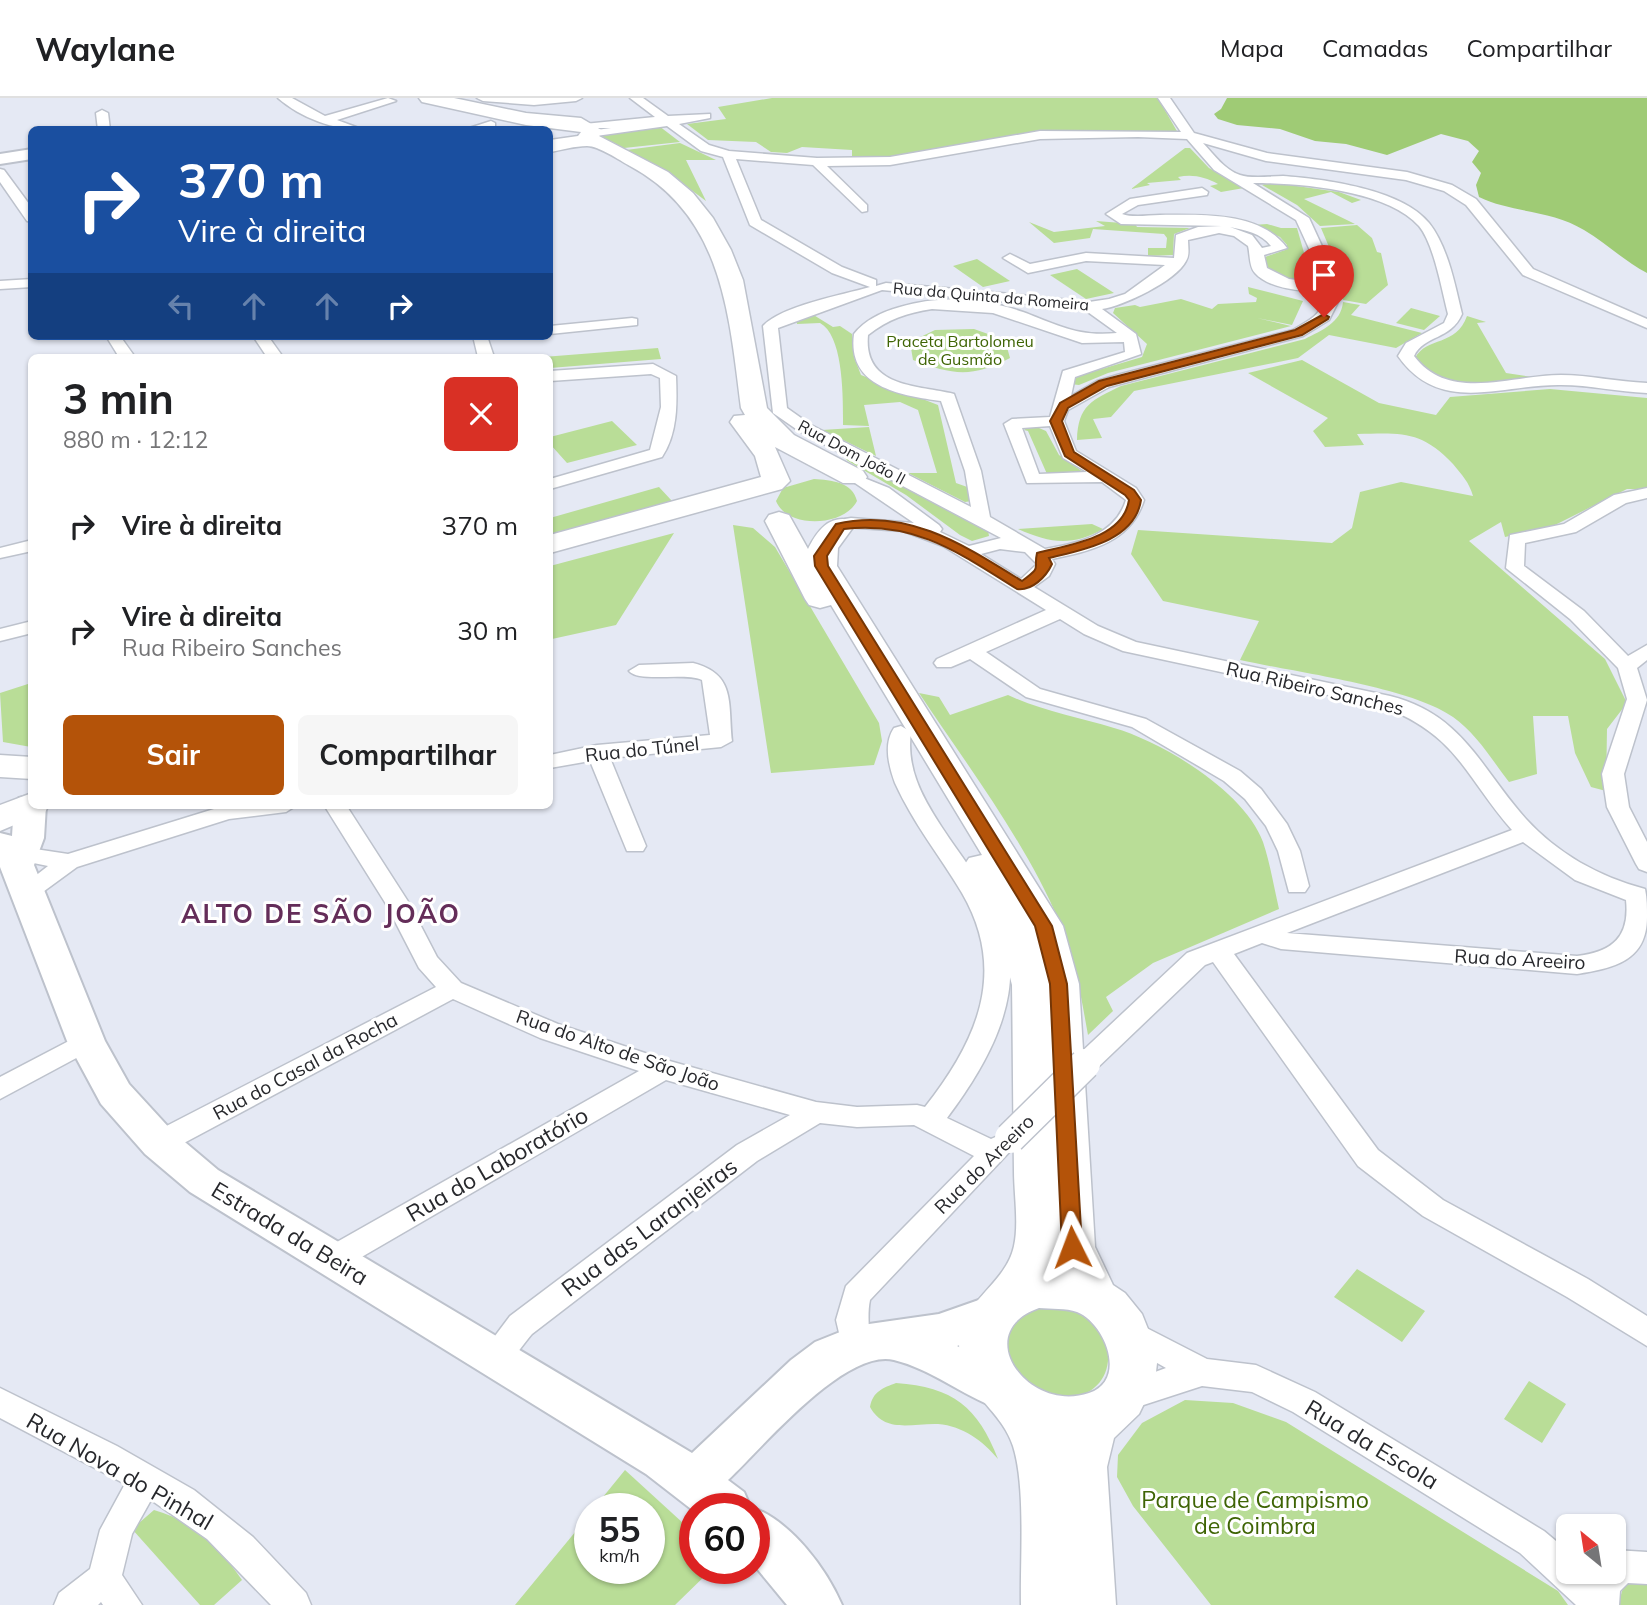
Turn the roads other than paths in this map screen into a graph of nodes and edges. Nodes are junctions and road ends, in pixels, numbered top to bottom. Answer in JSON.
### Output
{"nodes":[{"id":1,"x":284,"y":98,"type":"edge"},
{"id":2,"x":428,"y":98,"type":"edge"},
{"id":3,"x":483,"y":98,"type":"edge"},
{"id":4,"x":576,"y":98,"type":"edge"},
{"id":5,"x":636,"y":98,"type":"edge"},
{"id":6,"x":1164,"y":98,"type":"edge"},
{"id":7,"x":396,"y":100,"type":"edge"},
{"id":8,"x":102,"y":113,"type":"dead end"},
{"id":9,"x":324,"y":120,"type":"junction"},
{"id":10,"x":665,"y":121,"type":"junction"},
{"id":11,"x":555,"y":122,"type":"junction"},
{"id":12,"x":491,"y":125,"type":"dead end"},
{"id":13,"x":104,"y":126,"type":"edge"},
{"id":14,"x":344,"y":126,"type":"edge"},
{"id":15,"x":487,"y":126,"type":"edge"},
{"id":16,"x":517,"y":126,"type":"edge"},
{"id":17,"x":540,"y":126,"type":"edge"},
{"id":18,"x":1189,"y":136,"type":"junction"},
{"id":19,"x":577,"y":138,"type":"edge"},
{"id":20,"x":28,"y":155,"type":"edge"},
{"id":21,"x":728,"y":155,"type":"junction"},
{"id":22,"x":0,"y":159,"type":"edge"},
{"id":23,"x":817,"y":162,"type":"junction"},
{"id":24,"x":0,"y":173,"type":"edge"},
{"id":25,"x":1238,"y":179,"type":"junction"},
{"id":26,"x":1202,"y":192,"type":"dead end"},
{"id":27,"x":862,"y":208,"type":"dead end"},
{"id":28,"x":28,"y":215,"type":"edge"},
{"id":29,"x":1142,"y":251,"type":"dead end"},
{"id":30,"x":1256,"y":253,"type":"junction"},
{"id":31,"x":1086,"y":257,"type":"junction"},
{"id":32,"x":1010,"y":258,"type":"dead end"},
{"id":33,"x":1179,"y":262,"type":"junction"},
{"id":34,"x":28,"y":283,"type":"edge"},
{"id":35,"x":0,"y":285,"type":"edge"},
{"id":36,"x":877,"y":286,"type":"junction"},
{"id":37,"x":1327,"y":288,"type":"junction"},
{"id":38,"x":1089,"y":306,"type":"junction"},
{"id":39,"x":632,"y":322,"type":"dead end"},
{"id":40,"x":1647,"y":324,"type":"edge"},
{"id":41,"x":553,"y":330,"type":"edge"},
{"id":42,"x":1131,"y":337,"type":"junction"},
{"id":43,"x":553,"y":376,"type":"edge"},
{"id":44,"x":668,"y":376,"type":"joint"},
{"id":45,"x":1647,"y":388,"type":"edge"},
{"id":46,"x":948,"y":397,"type":"joint"},
{"id":47,"x":1060,"y":413,"type":"junction"},
{"id":48,"x":749,"y":433,"type":"junction"},
{"id":49,"x":1106,"y":477,"type":"junction"},
{"id":50,"x":858,"y":480,"type":"junction"},
{"id":51,"x":774,"y":482,"type":"junction"},
{"id":52,"x":553,"y":483,"type":"edge"},
{"id":53,"x":1647,"y":493,"type":"edge"},
{"id":54,"x":671,"y":511,"type":"junction"},
{"id":55,"x":982,"y":519,"type":"junction"},
{"id":56,"x":776,"y":520,"type":"junction"},
{"id":57,"x":845,"y":525,"type":"junction"},
{"id":58,"x":949,"y":542,"type":"junction"},
{"id":59,"x":553,"y":543,"type":"edge"},
{"id":60,"x":1025,"y":545,"type":"junction"},
{"id":61,"x":28,"y":546,"type":"edge"},
{"id":62,"x":0,"y":553,"type":"edge"},
{"id":63,"x":968,"y":553,"type":"junction"},
{"id":64,"x":553,"y":554,"type":"edge"},
{"id":65,"x":1042,"y":555,"type":"junction"},
{"id":66,"x":1022,"y":587,"type":"junction"},
{"id":67,"x":1061,"y":611,"type":"junction"},
{"id":68,"x":28,"y":627,"type":"edge"},
{"id":69,"x":0,"y":635,"type":"edge"},
{"id":70,"x":972,"y":651,"type":"junction"},
{"id":71,"x":1647,"y":651,"type":"edge"},
{"id":72,"x":944,"y":663,"type":"dead end"},
{"id":73,"x":1627,"y":666,"type":"junction"},
{"id":74,"x":639,"y":671,"type":"dead end"},
{"id":75,"x":901,"y":732,"type":"junction"},
{"id":76,"x":597,"y":752,"type":"junction"},
{"id":77,"x":553,"y":760,"type":"edge"},
{"id":78,"x":21,"y":809,"type":"edge"},
{"id":79,"x":228,"y":809,"type":"edge"},
{"id":80,"x":338,"y":809,"type":"edge"},
{"id":81,"x":1526,"y":833,"type":"junction"},
{"id":82,"x":635,"y":846,"type":"dead end"},
{"id":83,"x":69,"y":862,"type":"junction"},
{"id":84,"x":17,"y":863,"type":"edge"},
{"id":85,"x":1647,"y":864,"type":"edge"},
{"id":86,"x":1297,"y":886,"type":"dead end"},
{"id":87,"x":1642,"y":892,"type":"edge"},
{"id":88,"x":1258,"y":933,"type":"junction"},
{"id":89,"x":1642,"y":938,"type":"edge"},
{"id":90,"x":1217,"y":950,"type":"junction"},
{"id":91,"x":452,"y":989,"type":"junction"},
{"id":92,"x":86,"y":1041,"type":"junction"},
{"id":93,"x":663,"y":1069,"type":"junction"},
{"id":94,"x":0,"y":1089,"type":"edge"},
{"id":95,"x":816,"y":1112,"type":"junction"},
{"id":96,"x":930,"y":1121,"type":"junction"},
{"id":97,"x":159,"y":1143,"type":"junction"},
{"id":98,"x":1002,"y":1146,"type":"junction"},
{"id":99,"x":331,"y":1260,"type":"junction"},
{"id":100,"x":1003,"y":1306,"type":"junction"},
{"id":101,"x":1111,"y":1314,"type":"junction"},
{"id":102,"x":1647,"y":1333,"type":"edge"},
{"id":103,"x":875,"y":1343,"type":"junction"},
{"id":104,"x":495,"y":1356,"type":"junction"},
{"id":105,"x":1202,"y":1371,"type":"junction"},
{"id":106,"x":1009,"y":1398,"type":"junction"},
{"id":107,"x":0,"y":1402,"type":"edge"},
{"id":108,"x":1114,"y":1405,"type":"junction"},
{"id":109,"x":145,"y":1480,"type":"junction"},
{"id":110,"x":708,"y":1493,"type":"edge"},
{"id":111,"x":713,"y":1493,"type":"edge"},
{"id":112,"x":1532,"y":1542,"type":"junction"},
{"id":113,"x":770,"y":1548,"type":"edge"},
{"id":114,"x":1556,"y":1550,"type":"edge"},
{"id":115,"x":1627,"y":1567,"type":"edge"},
{"id":116,"x":104,"y":1579,"type":"junction"},
{"id":117,"x":71,"y":1605,"type":"edge"},
{"id":118,"x":125,"y":1605,"type":"edge"},
{"id":119,"x":294,"y":1605,"type":"edge"},
{"id":120,"x":817,"y":1605,"type":"edge"},
{"id":121,"x":1048,"y":1605,"type":"edge"},
{"id":122,"x":1088,"y":1605,"type":"edge"},
{"id":123,"x":1600,"y":1605,"type":"edge"}],
"edges":[{"from":1,"to":9,"type":"street"},
{"from":2,"to":11,"type":"main road"},
{"from":3,"to":4,"type":"street"},
{"from":5,"to":10,"type":"street"},
{"from":6,"to":18,"type":"street"},
{"from":7,"to":9,"type":"street"},
{"from":7,"to":16,"type":"main road"},
{"from":8,"to":13,"type":"street"},
{"from":9,"to":14,"type":"street"},
{"from":10,"to":19,"type":"street"},
{"from":10,"to":21,"type":"street"},
{"from":11,"to":17,"type":"main road"},
{"from":11,"to":19,"type":"main road"},
{"from":12,"to":15,"type":"street"},
{"from":18,"to":23,"type":"street"},
{"from":18,"to":25,"type":"street"},
{"from":18,"to":40,"type":"street"},
{"from":19,"to":48,"type":"main road"},
{"from":19,"to":50,"type":"main road"},
{"from":20,"to":22,"type":"street"},
{"from":21,"to":23,"type":"street"},
{"from":21,"to":36,"type":"street","name":"Rua da Quinta da Romeira"},
{"from":23,"to":27,"type":"street"},
{"from":24,"to":28,"type":"street"},
{"from":25,"to":37,"type":"street"},
{"from":25,"to":45,"type":"street"},
{"from":26,"to":30,"type":"street"},
{"from":29,"to":31,"type":"street"},
{"from":30,"to":33,"type":"street","name":"Rua da Quinta da Romeira"},
{"from":30,"to":37,"type":"street","name":"Rua da Quinta da Romeira"},
{"from":31,"to":32,"type":"street"},
{"from":31,"to":33,"type":"street"},
{"from":33,"to":38,"type":"street","name":"Rua da Quinta da Romeira"},
{"from":34,"to":35,"type":"street"},
{"from":36,"to":38,"type":"street","name":"Rua da Quinta da Romeira"},
{"from":36,"to":55,"type":"street","name":"Rua Dom João II"},
{"from":37,"to":47,"type":"street"},
{"from":38,"to":42,"type":"street"},
{"from":39,"to":41,"type":"street"},
{"from":42,"to":46,"type":"street"},
{"from":42,"to":47,"type":"street"},
{"from":43,"to":44,"type":"street"},
{"from":44,"to":52,"type":"street"},
{"from":46,"to":55,"type":"street"},
{"from":47,"to":49,"type":"street"},
{"from":47,"to":49,"type":"street"},
{"from":48,"to":51,"type":"main road"},
{"from":48,"to":54,"type":"main road"},
{"from":49,"to":65,"type":"street"},
{"from":50,"to":51,"type":"main road"},
{"from":50,"to":57,"type":"main road"},
{"from":50,"to":58,"type":"street","name":"Rua Ribeiro Sanches"},
{"from":51,"to":54,"type":"main road"},
{"from":51,"to":56,"type":"main road"},
{"from":53,"to":73,"type":"street"},
{"from":54,"to":59,"type":"main road"},
{"from":55,"to":60,"type":"street","name":"Rua Dom João II"},
{"from":56,"to":57,"type":"main road"},
{"from":56,"to":64,"type":"main road"},
{"from":56,"to":75,"type":"main road"},
{"from":57,"to":58,"type":"street","name":"Rua Ribeiro Sanches"},
{"from":57,"to":101,"type":"main road"},
{"from":58,"to":63,"type":"street","name":"Rua Ribeiro Sanches"},
{"from":60,"to":63,"type":"street"},
{"from":60,"to":65,"type":"street"},
{"from":61,"to":62,"type":"street"},
{"from":63,"to":66,"type":"street","name":"Rua Ribeiro Sanches"},
{"from":65,"to":66,"type":"street"},
{"from":66,"to":67,"type":"street","name":"Rua Ribeiro Sanches"},
{"from":67,"to":70,"type":"street"},
{"from":67,"to":81,"type":"street","name":"Rua Ribeiro Sanches"},
{"from":68,"to":69,"type":"street"},
{"from":70,"to":72,"type":"street"},
{"from":70,"to":86,"type":"street"},
{"from":71,"to":73,"type":"street"},
{"from":73,"to":85,"type":"street"},
{"from":74,"to":76,"type":"street","name":"Rua do Túnel"},
{"from":75,"to":96,"type":"street"},
{"from":75,"to":100,"type":"main road"},
{"from":76,"to":77,"type":"street","name":"Rua do Túnel"},
{"from":76,"to":82,"type":"street"},
{"from":78,"to":84,"type":"street"},
{"from":79,"to":83,"type":"street"},
{"from":80,"to":91,"type":"street","name":"Rua do Alto de São João"},
{"from":81,"to":87,"type":"street","name":"Rua Ribeiro Sanches"},
{"from":81,"to":88,"type":"street","name":"Rua do Areeiro"},
{"from":83,"to":84,"type":"street"},
{"from":83,"to":84,"type":"street"},
{"from":84,"to":92,"type":"street","name":"Estrada da Beira"},
{"from":87,"to":89,"type":"street","name":"Rua do Areeiro"},
{"from":88,"to":89,"type":"street","name":"Rua do Areeiro"},
{"from":88,"to":90,"type":"street","name":"Rua do Areeiro"},
{"from":90,"to":98,"type":"street","name":"Rua do Areeiro","bridge":true},
{"from":90,"to":102,"type":"street"},
{"from":91,"to":93,"type":"street","name":"Rua do Alto de São João"},
{"from":91,"to":97,"type":"street","name":"Rua do Casal da Rocha"},
{"from":92,"to":94,"type":"street"},
{"from":92,"to":97,"type":"street","name":"Estrada da Beira"},
{"from":93,"to":95,"type":"street","name":"Rua do Alto de São João"},
{"from":93,"to":99,"type":"street","name":"Rua do Laboratório"},
{"from":95,"to":96,"type":"street","name":"Rua do Alto de São João"},
{"from":95,"to":104,"type":"street","name":"Rua das Laranjeiras"},
{"from":96,"to":98,"type":"street","name":"Rua do Alto de São João"},
{"from":97,"to":99,"type":"street","name":"Estrada da Beira"},
{"from":98,"to":103,"type":"street","name":"Rua do Areeiro"},
{"from":99,"to":104,"type":"street","name":"Estrada da Beira"},
{"from":100,"to":101,"type":"main road"},
{"from":100,"to":103,"type":"street"},
{"from":100,"to":106,"type":"main road"},
{"from":101,"to":105,"type":"street","name":"Rua da Escola"},
{"from":101,"to":108,"type":"main road"},
{"from":103,"to":106,"type":"street"},
{"from":103,"to":111,"type":"street"},
{"from":104,"to":110,"type":"street","name":"Estrada da Beira"},
{"from":105,"to":108,"type":"street","name":"Rua da Escola"},
{"from":105,"to":112,"type":"street","name":"Rua da Escola"},
{"from":106,"to":108,"type":"main road"},
{"from":106,"to":121,"type":"main road"},
{"from":107,"to":109,"type":"street","name":"Rua Nova do Pinhal"},
{"from":108,"to":122,"type":"main road"},
{"from":109,"to":116,"type":"street"},
{"from":109,"to":119,"type":"street","name":"Rua Nova do Pinhal"},
{"from":112,"to":114,"type":"street","name":"Rua da Escola"},
{"from":112,"to":123,"type":"street","name":"Rua da Escola"},
{"from":113,"to":120,"type":"street"},
{"from":115,"to":123,"type":"street","name":"Rua da Escola"},
{"from":116,"to":117,"type":"street"},
{"from":116,"to":118,"type":"street"}]}
